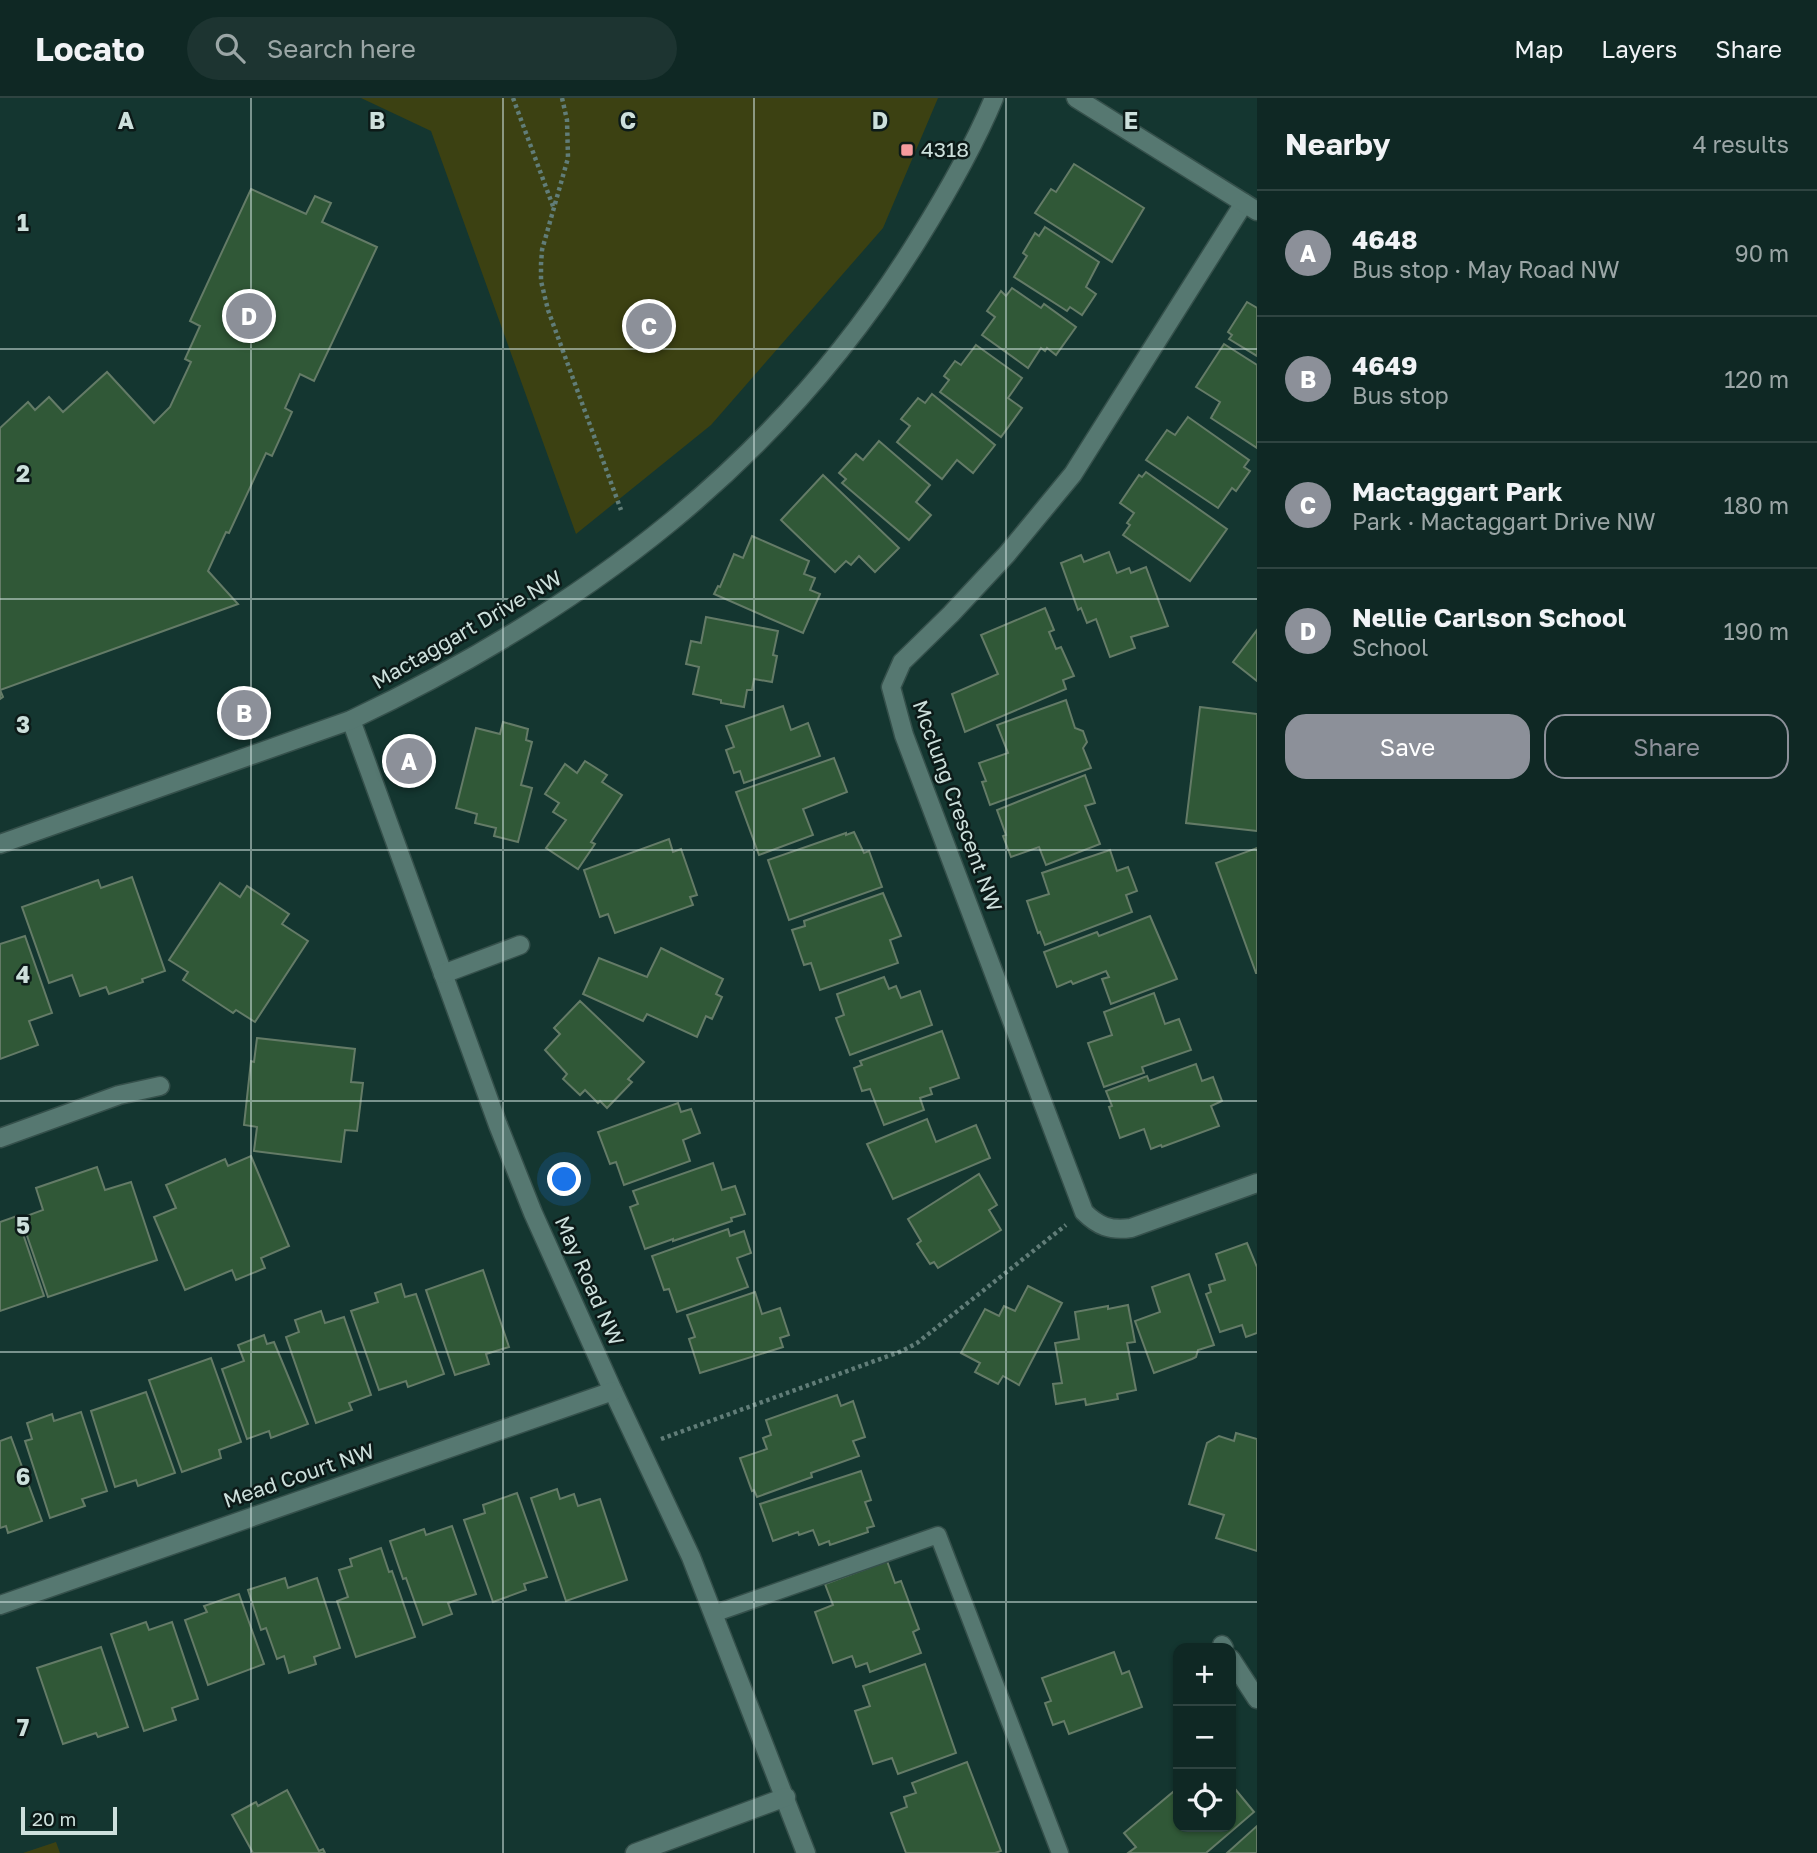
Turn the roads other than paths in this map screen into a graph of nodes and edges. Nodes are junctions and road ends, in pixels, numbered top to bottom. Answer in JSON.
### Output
{"nodes":[{"id":1,"x":994,"y":98,"type":"edge"},
{"id":2,"x":1076,"y":98,"type":"edge"},
{"id":3,"x":1251,"y":207,"type":"edge"},
{"id":4,"x":351,"y":720,"type":"junction"},
{"id":5,"x":0,"y":844,"type":"edge"},
{"id":6,"x":520,"y":946,"type":"dead end"},
{"id":7,"x":443,"y":974,"type":"junction"},
{"id":8,"x":160,"y":1086,"type":"dead end"},
{"id":9,"x":0,"y":1138,"type":"edge"},
{"id":10,"x":1257,"y":1183,"type":"edge"},
{"id":11,"x":613,"y":1391,"type":"junction"},
{"id":12,"x":0,"y":1605,"type":"edge"},
{"id":13,"x":713,"y":1614,"type":"junction"},
{"id":14,"x":1236,"y":1666,"type":"edge"},
{"id":15,"x":1257,"y":1699,"type":"edge"},
{"id":16,"x":786,"y":1797,"type":"junction"},
{"id":17,"x":635,"y":1853,"type":"edge"},
{"id":18,"x":806,"y":1853,"type":"edge"},
{"id":19,"x":1060,"y":1853,"type":"edge"}],
"edges":[{"from":1,"to":4,"type":"street","name":"Mactaggart Drive NW"},
{"from":2,"to":3,"type":"street"},
{"from":3,"to":10,"type":"street","name":"Mcclung Crescent NW"},
{"from":4,"to":5,"type":"street","name":"Mactaggart Drive NW"},
{"from":4,"to":7,"type":"street","name":"May Road NW"},
{"from":6,"to":7,"type":"street"},
{"from":7,"to":11,"type":"street","name":"May Road NW"},
{"from":8,"to":9,"type":"street"},
{"from":11,"to":12,"type":"street","name":"Mead Court NW"},
{"from":11,"to":13,"type":"street","name":"May Road NW"},
{"from":13,"to":16,"type":"street","name":"May Road NW"},
{"from":13,"to":19,"type":"lane"},
{"from":14,"to":15,"type":"street"},
{"from":16,"to":17,"type":"street"},
{"from":16,"to":18,"type":"street","name":"May Road NW"}]}
